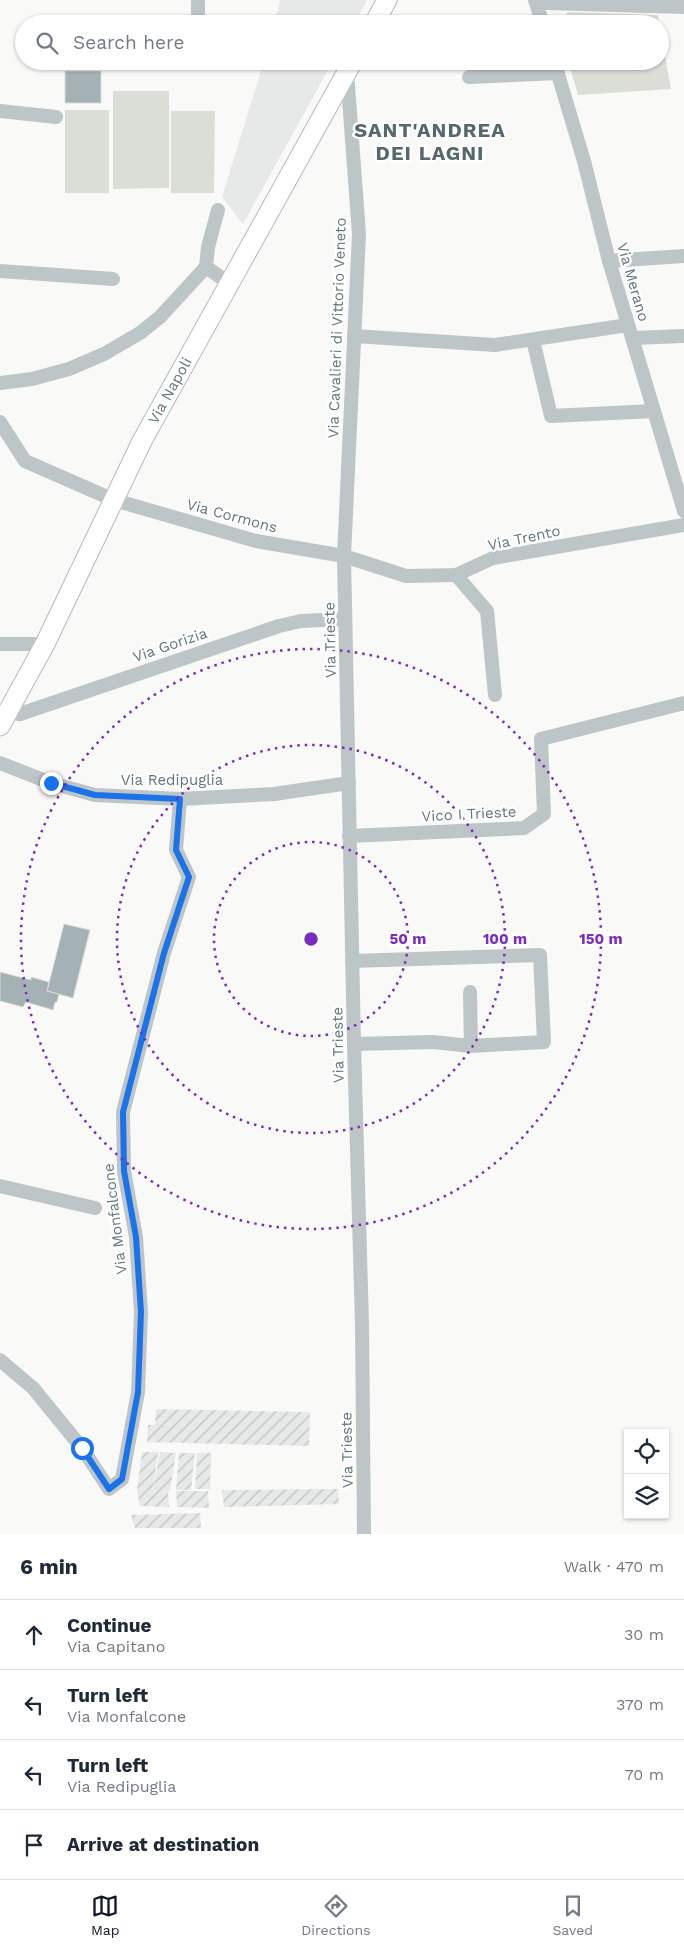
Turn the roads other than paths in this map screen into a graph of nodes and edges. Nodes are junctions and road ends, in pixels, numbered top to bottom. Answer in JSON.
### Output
{"nodes":[{"id":1,"x":387,"y":0,"type":"edge"},
{"id":2,"x":536,"y":0,"type":"edge"},
{"id":3,"x":541,"y":0,"type":"edge"},
{"id":4,"x":684,"y":7,"type":"edge"},
{"id":5,"x":379,"y":15,"type":"edge"},
{"id":6,"x":540,"y":15,"type":"edge"},
{"id":7,"x":348,"y":70,"type":"edge"},
{"id":8,"x":350,"y":70,"type":"edge"},
{"id":9,"x":530,"y":70,"type":"edge"},
{"id":10,"x":557,"y":70,"type":"edge"},
{"id":11,"x":470,"y":77,"type":"dead end"},
{"id":12,"x":0,"y":111,"type":"edge"},
{"id":13,"x":56,"y":116,"type":"dead end"},
{"id":14,"x":218,"y":210,"type":"dead end"},
{"id":15,"x":684,"y":256,"type":"edge"},
{"id":16,"x":609,"y":261,"type":"junction"},
{"id":17,"x":206,"y":268,"type":"junction"},
{"id":18,"x":0,"y":271,"type":"edge"},
{"id":19,"x":113,"y":279,"type":"dead end"},
{"id":20,"x":230,"y":284,"type":"junction"},
{"id":21,"x":628,"y":325,"type":"junction"},
{"id":22,"x":354,"y":336,"type":"junction"},
{"id":23,"x":684,"y":336,"type":"edge"},
{"id":24,"x":632,"y":338,"type":"junction"},
{"id":25,"x":533,"y":340,"type":"junction"},
{"id":26,"x":0,"y":383,"type":"edge"},
{"id":27,"x":654,"y":411,"type":"junction"},
{"id":28,"x":0,"y":422,"type":"edge"},
{"id":29,"x":680,"y":482,"type":"edge"},
{"id":30,"x":114,"y":500,"type":"junction"},
{"id":31,"x":684,"y":511,"type":"edge"},
{"id":32,"x":684,"y":525,"type":"edge"},
{"id":33,"x":344,"y":556,"type":"junction"},
{"id":34,"x":456,"y":575,"type":"junction"},
{"id":35,"x":345,"y":619,"type":"junction"},
{"id":36,"x":0,"y":644,"type":"edge"},
{"id":37,"x":45,"y":644,"type":"junction"},
{"id":38,"x":496,"y":694,"type":"dead end"},
{"id":39,"x":684,"y":703,"type":"edge"},
{"id":40,"x":3,"y":716,"type":"edge"},
{"id":41,"x":0,"y":763,"type":"edge"},
{"id":42,"x":348,"y":783,"type":"junction"},
{"id":43,"x":180,"y":799,"type":"junction"},
{"id":44,"x":350,"y":836,"type":"junction"},
{"id":45,"x":352,"y":961,"type":"junction"},
{"id":46,"x":470,"y":992,"type":"dead end"},
{"id":47,"x":354,"y":1044,"type":"junction"},
{"id":48,"x":471,"y":1046,"type":"junction"},
{"id":49,"x":0,"y":1186,"type":"edge"},
{"id":50,"x":95,"y":1208,"type":"dead end"},
{"id":51,"x":0,"y":1360,"type":"edge"},
{"id":52,"x":364,"y":1534,"type":"edge"}],
"edges":[{"from":1,"to":5,"type":"street"},
{"from":2,"to":6,"type":"street"},
{"from":3,"to":4,"type":"street"},
{"from":7,"to":20,"type":"street","name":"Via Napoli"},
{"from":8,"to":22,"type":"street","name":"Via Cavalieri di Vittorio Veneto"},
{"from":9,"to":11,"type":"street"},
{"from":10,"to":16,"type":"street","name":"Via Merano"},
{"from":12,"to":13,"type":"street"},
{"from":14,"to":17,"type":"street"},
{"from":15,"to":16,"type":"street"},
{"from":16,"to":21,"type":"street","name":"Via Merano"},
{"from":17,"to":20,"type":"street"},
{"from":17,"to":26,"type":"street"},
{"from":18,"to":19,"type":"street"},
{"from":20,"to":30,"type":"street","name":"Via Napoli"},
{"from":21,"to":24,"type":"street","name":"Via Merano"},
{"from":21,"to":25,"type":"street"},
{"from":22,"to":25,"type":"street"},
{"from":22,"to":33,"type":"street","name":"Via Cavalieri di Vittorio Veneto"},
{"from":23,"to":24,"type":"street"},
{"from":24,"to":27,"type":"street","name":"Via Merano"},
{"from":25,"to":27,"type":"street"},
{"from":27,"to":29,"type":"street","name":"Via Merano"},
{"from":28,"to":30,"type":"street","name":"Via Cormons"},
{"from":29,"to":31,"type":"street","name":"Via Merano"},
{"from":30,"to":33,"type":"street","name":"Via Cormons"},
{"from":30,"to":37,"type":"street","name":"Via Napoli"},
{"from":32,"to":34,"type":"street","name":"Via Trento"},
{"from":33,"to":34,"type":"street","name":"Via Trento"},
{"from":33,"to":35,"type":"street","name":"Via Trieste"},
{"from":34,"to":38,"type":"street"},
{"from":35,"to":40,"type":"street","name":"Via Gorizia"},
{"from":35,"to":42,"type":"street","name":"Via Trieste"},
{"from":36,"to":37,"type":"street"},
{"from":37,"to":40,"type":"street","name":"Via Napoli"},
{"from":39,"to":44,"type":"street","name":"Vico I Trieste"},
{"from":41,"to":43,"type":"street","name":"Via Redipuglia"},
{"from":42,"to":43,"type":"street","name":"Via Redipuglia"},
{"from":42,"to":44,"type":"street","name":"Via Trieste"},
{"from":43,"to":51,"type":"street","name":"Via Monfalcone"},
{"from":44,"to":45,"type":"street","name":"Via Trieste"},
{"from":45,"to":47,"type":"street","name":"Via Trieste"},
{"from":45,"to":48,"type":"street"},
{"from":46,"to":48,"type":"street"},
{"from":47,"to":48,"type":"street"},
{"from":47,"to":52,"type":"street","name":"Via Trieste"},
{"from":49,"to":50,"type":"street"}]}
